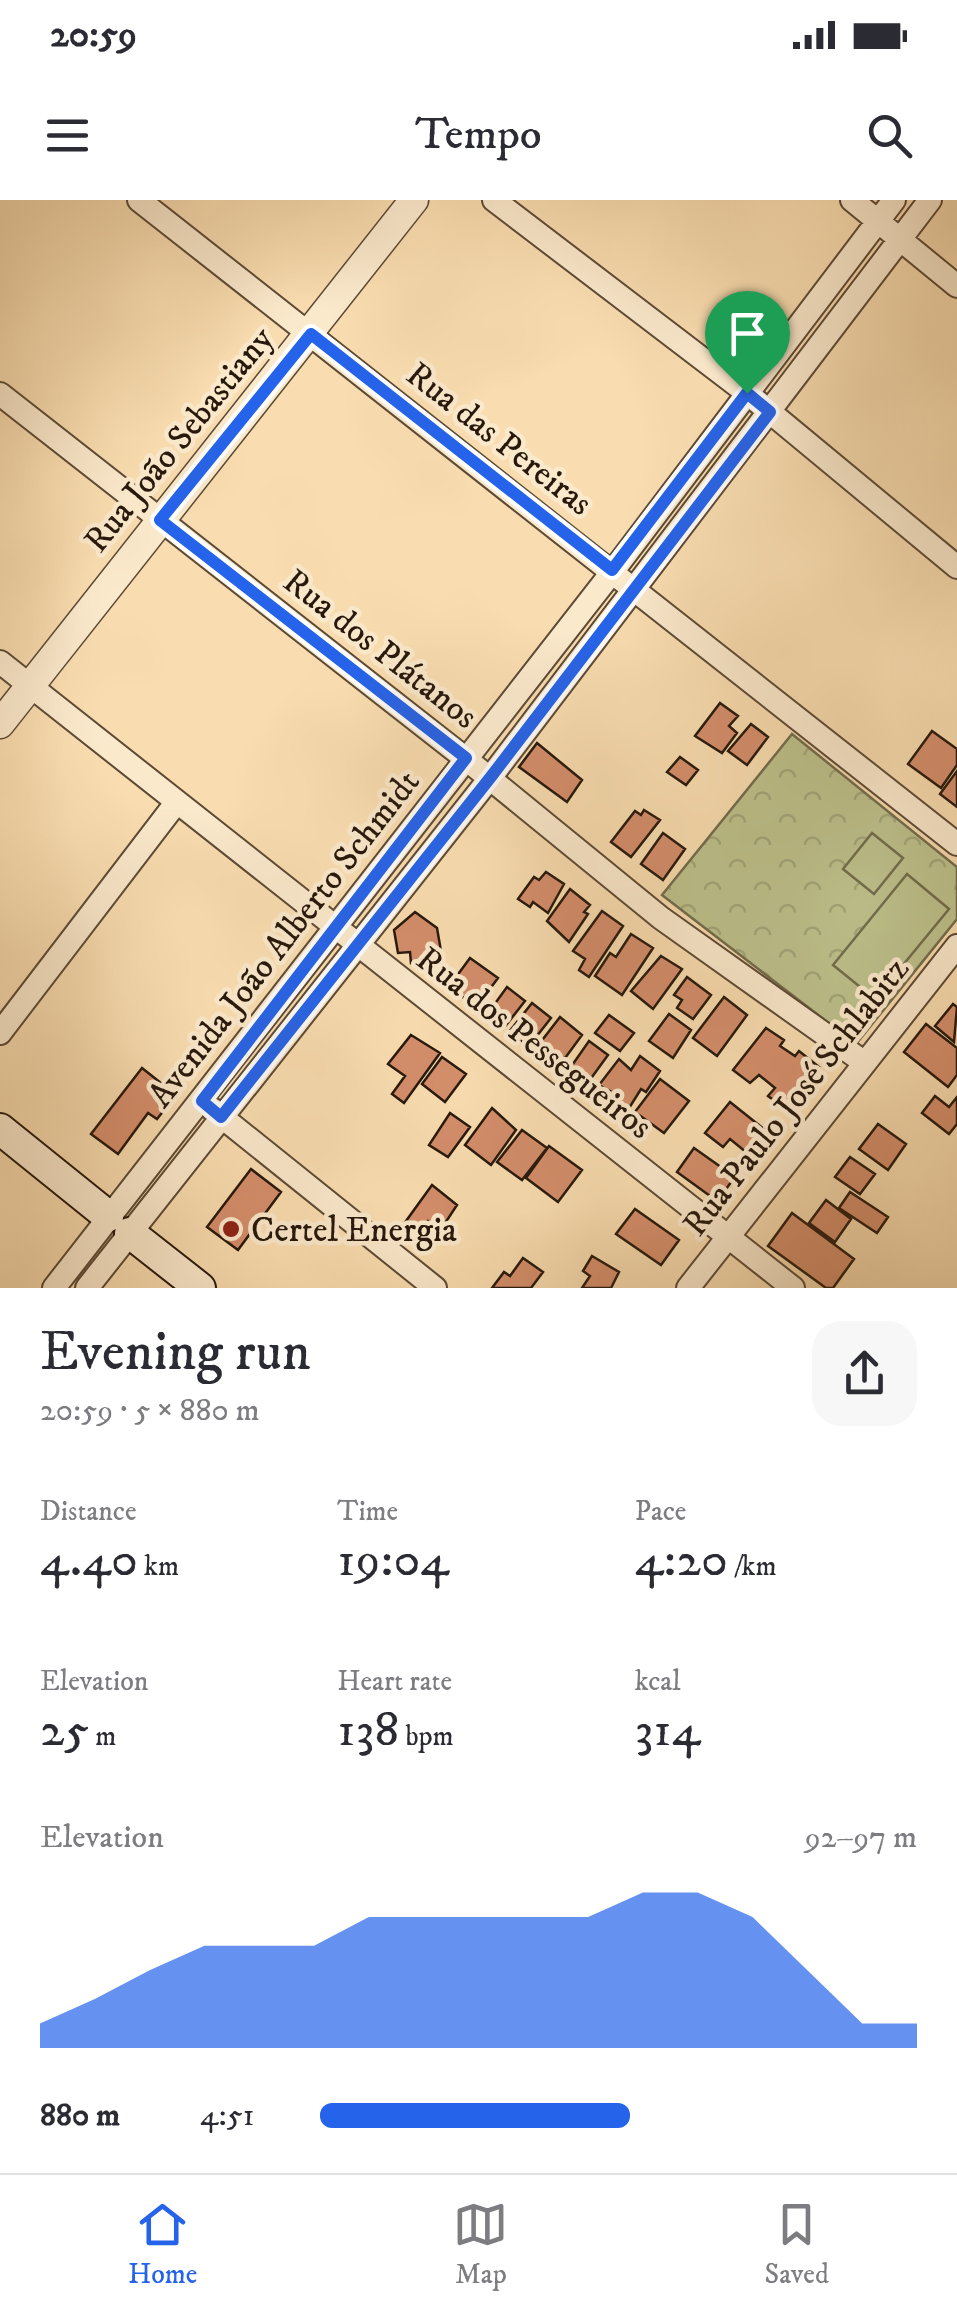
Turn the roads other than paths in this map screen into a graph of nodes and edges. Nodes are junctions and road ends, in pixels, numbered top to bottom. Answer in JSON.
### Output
{"nodes":[{"id":1,"x":139,"y":200,"type":"edge"},
{"id":2,"x":414,"y":200,"type":"edge"},
{"id":3,"x":494,"y":200,"type":"edge"},
{"id":4,"x":852,"y":200,"type":"edge"},
{"id":5,"x":894,"y":200,"type":"edge"},
{"id":6,"x":930,"y":200,"type":"edge"},
{"id":7,"x":878,"y":220,"type":"junction"},
{"id":8,"x":898,"y":240,"type":"junction"},
{"id":9,"x":957,"y":286,"type":"edge"},
{"id":10,"x":311,"y":334,"type":"junction"},
{"id":11,"x":747,"y":393,"type":"junction"},
{"id":12,"x":0,"y":394,"type":"edge"},
{"id":13,"x":770,"y":412,"type":"junction"},
{"id":14,"x":160,"y":520,"type":"junction"},
{"id":15,"x":957,"y":567,"type":"edge"},
{"id":16,"x":612,"y":570,"type":"junction"},
{"id":17,"x":633,"y":586,"type":"junction"},
{"id":18,"x":0,"y":662,"type":"edge"},
{"id":19,"x":30,"y":686,"type":"junction"},
{"id":20,"x":0,"y":724,"type":"edge"},
{"id":21,"x":466,"y":758,"type":"junction"},
{"id":22,"x":490,"y":778,"type":"junction"},
{"id":23,"x":176,"y":803,"type":"junction"},
{"id":24,"x":957,"y":844,"type":"edge"},
{"id":25,"x":334,"y":930,"type":"junction"},
{"id":26,"x":358,"y":946,"type":"junction"},
{"id":27,"x":957,"y":946,"type":"edge"},
{"id":28,"x":0,"y":1033,"type":"edge"},
{"id":29,"x":865,"y":1063,"type":"junction"},
{"id":30,"x":202,"y":1101,"type":"junction"},
{"id":31,"x":221,"y":1117,"type":"junction"},
{"id":32,"x":0,"y":1129,"type":"edge"},
{"id":33,"x":119,"y":1224,"type":"junction"},
{"id":34,"x":728,"y":1237,"type":"junction"},
{"id":35,"x":54,"y":1288,"type":"edge"},
{"id":36,"x":87,"y":1288,"type":"edge"},
{"id":37,"x":200,"y":1288,"type":"edge"},
{"id":38,"x":435,"y":1288,"type":"edge"},
{"id":39,"x":688,"y":1288,"type":"edge"},
{"id":40,"x":792,"y":1288,"type":"edge"}],
"edges":[{"from":1,"to":10,"type":"street","name":"Rua das Pereiras"},
{"from":2,"to":10,"type":"street","name":"Rua João Sebastiany"},
{"from":3,"to":11,"type":"street"},
{"from":4,"to":7,"type":"street"},
{"from":5,"to":7,"type":"street","name":"Avenida João Alberto Schmidt"},
{"from":6,"to":8,"type":"street","name":"Avenida João Alberto Schmidt"},
{"from":7,"to":8,"type":"street"},
{"from":7,"to":11,"type":"street","name":"Avenida João Alberto Schmidt"},
{"from":8,"to":9,"type":"street"},
{"from":8,"to":13,"type":"street","name":"Avenida João Alberto Schmidt"},
{"from":10,"to":14,"type":"street","name":"Rua João Sebastiany"},
{"from":10,"to":16,"type":"street","name":"Rua das Pereiras"},
{"from":11,"to":13,"type":"street"},
{"from":11,"to":16,"type":"street","name":"Avenida João Alberto Schmidt"},
{"from":12,"to":14,"type":"street","name":"Rua dos Plátanos"},
{"from":13,"to":15,"type":"street"},
{"from":13,"to":17,"type":"street","name":"Avenida João Alberto Schmidt"},
{"from":14,"to":19,"type":"street","name":"Rua João Sebastiany"},
{"from":14,"to":21,"type":"street","name":"Rua dos Plátanos"},
{"from":16,"to":17,"type":"street","name":"Rua das Pereiras"},
{"from":16,"to":21,"type":"street","name":"Avenida João Alberto Schmidt"},
{"from":17,"to":22,"type":"street","name":"Avenida João Alberto Schmidt"},
{"from":17,"to":24,"type":"street","name":"Rua das Pereiras"},
{"from":18,"to":19,"type":"street","name":"Rua dos Pessegueiros"},
{"from":19,"to":20,"type":"street","name":"Rua João Sebastiany"},
{"from":19,"to":23,"type":"street","name":"Rua dos Pessegueiros"},
{"from":21,"to":22,"type":"street","name":"Rua dos Plátanos"},
{"from":21,"to":25,"type":"street","name":"Avenida João Alberto Schmidt"},
{"from":22,"to":26,"type":"street","name":"Avenida João Alberto Schmidt"},
{"from":22,"to":29,"type":"street","name":"Rua dos Plátanos"},
{"from":23,"to":25,"type":"street","name":"Rua dos Pessegueiros"},
{"from":23,"to":28,"type":"street"},
{"from":25,"to":26,"type":"street","name":"Rua dos Pessegueiros"},
{"from":25,"to":30,"type":"street","name":"Avenida João Alberto Schmidt"},
{"from":26,"to":31,"type":"street","name":"Avenida João Alberto Schmidt"},
{"from":26,"to":34,"type":"street","name":"Rua dos Pessegueiros"},
{"from":27,"to":29,"type":"street","name":"Rua Paulo José Schlabitz"},
{"from":29,"to":34,"type":"street","name":"Rua Paulo José Schlabitz"},
{"from":30,"to":31,"type":"street"},
{"from":30,"to":33,"type":"street","name":"Avenida João Alberto Schmidt"},
{"from":31,"to":33,"type":"street","name":"Avenida João Alberto Schmidt"},
{"from":31,"to":38,"type":"street"},
{"from":32,"to":33,"type":"main road"},
{"from":33,"to":35,"type":"street","name":"Avenida João Alberto Schmidt"},
{"from":33,"to":36,"type":"street","name":"Avenida João Alberto Schmidt"},
{"from":33,"to":37,"type":"main road"},
{"from":34,"to":39,"type":"street","name":"Rua Paulo José Schlabitz"},
{"from":34,"to":40,"type":"street","name":"Rua dos Pessegueiros"}]}
